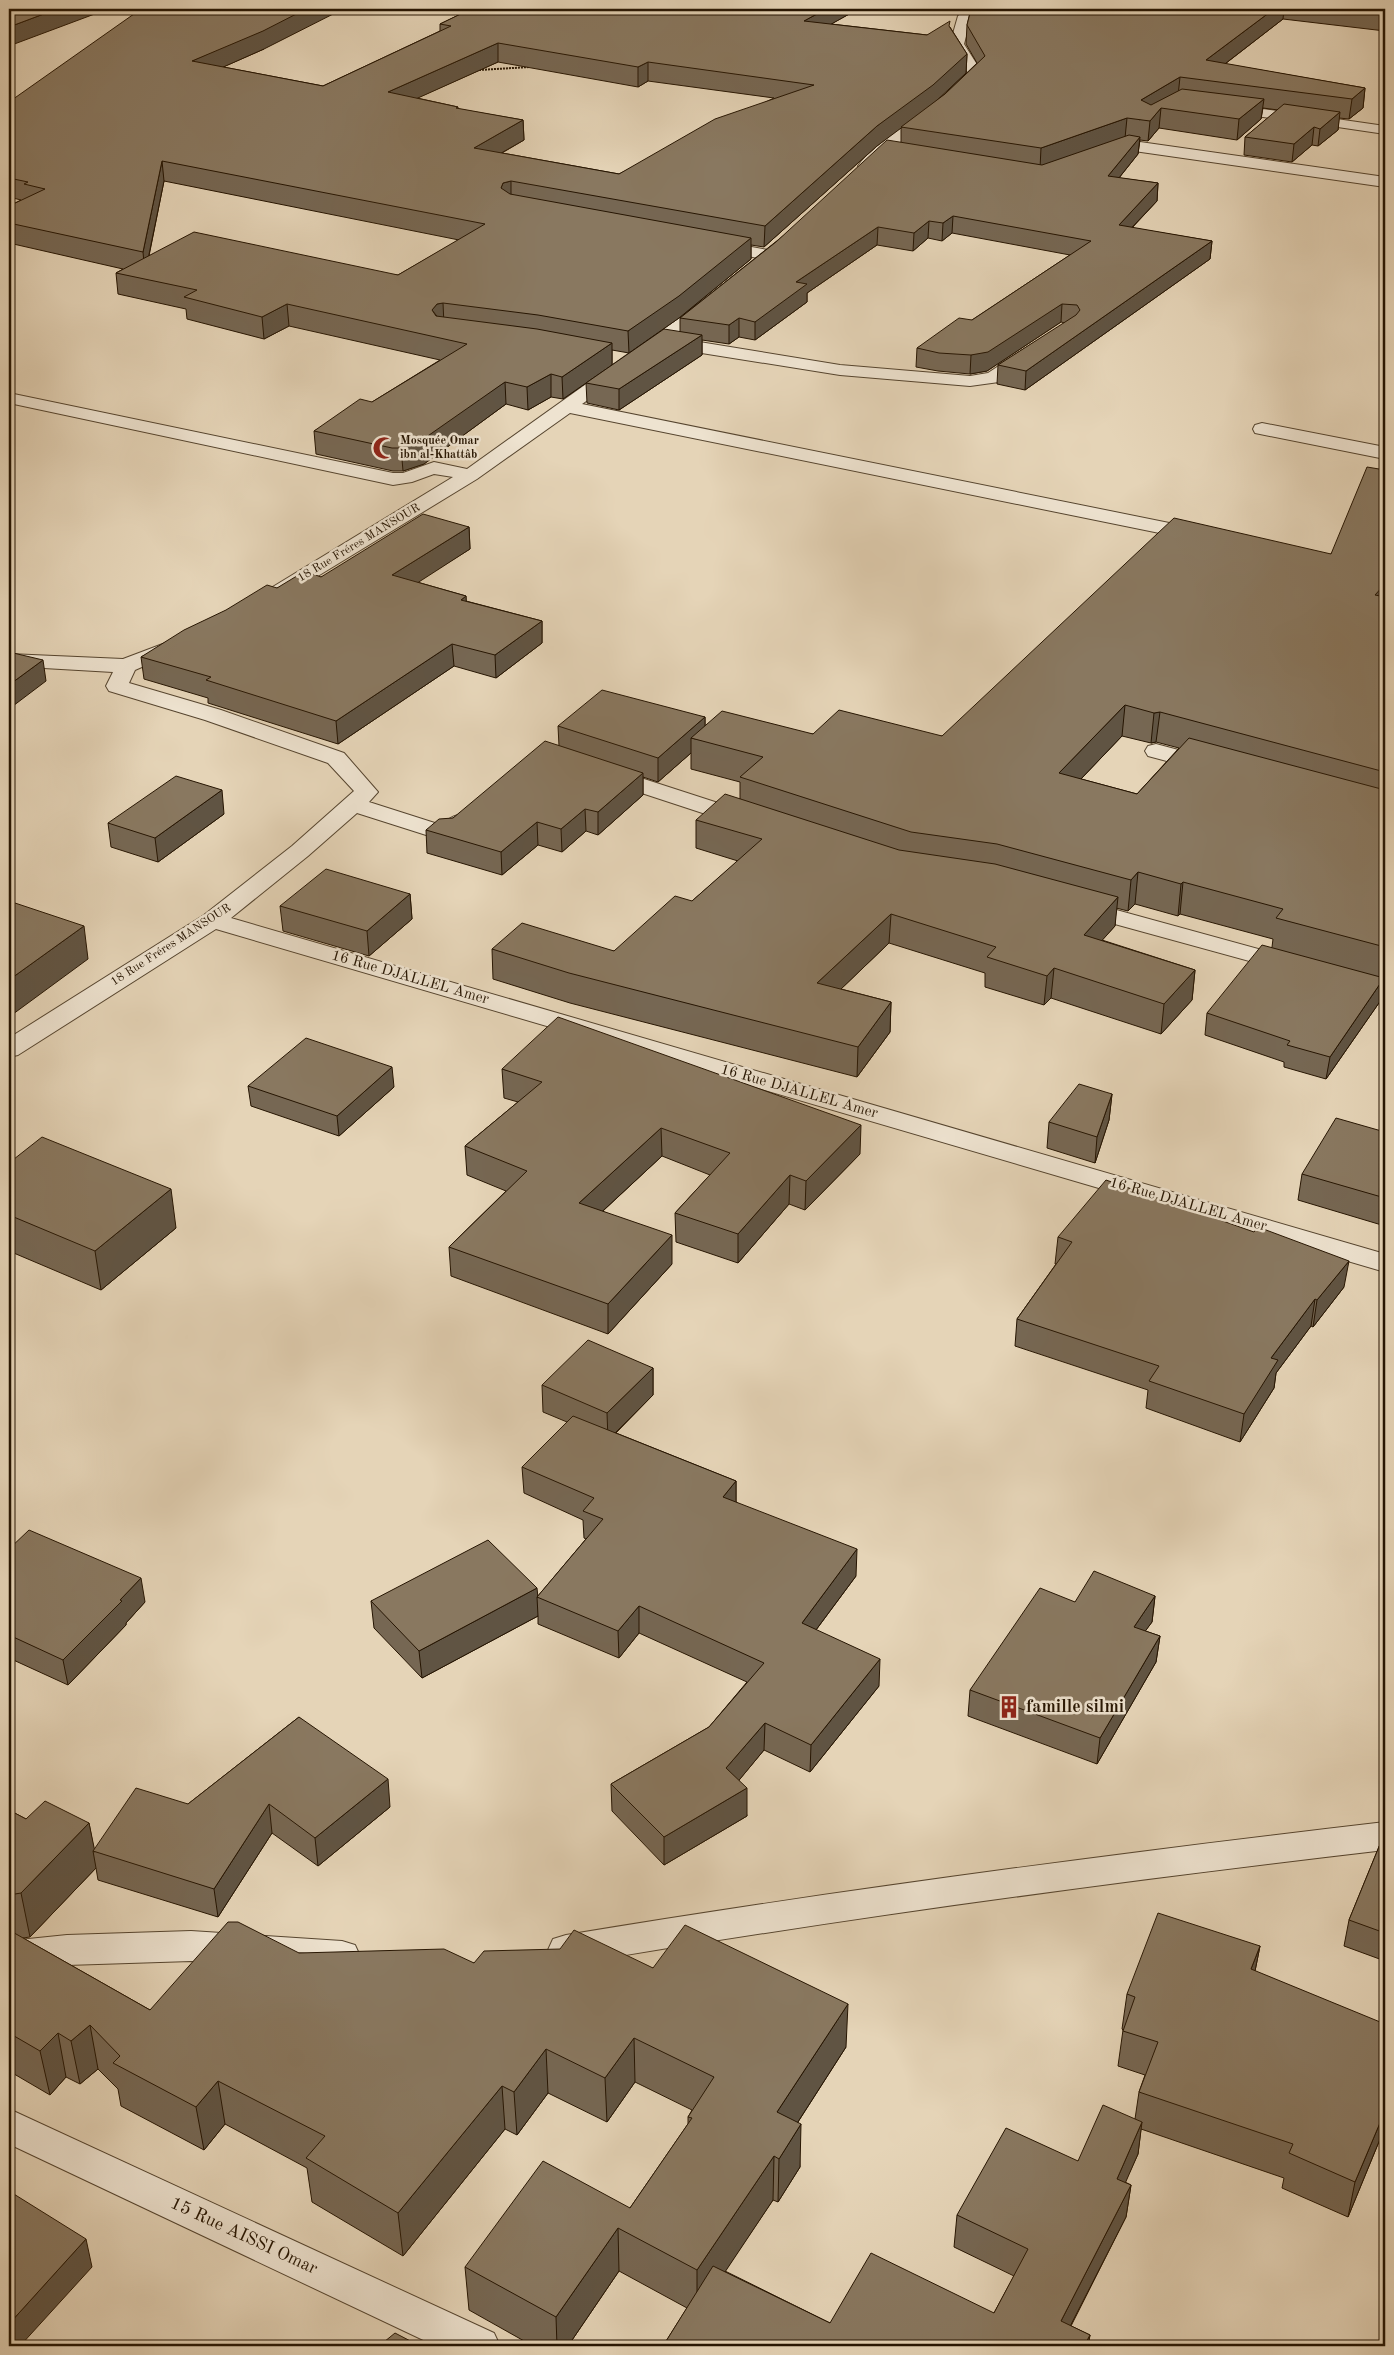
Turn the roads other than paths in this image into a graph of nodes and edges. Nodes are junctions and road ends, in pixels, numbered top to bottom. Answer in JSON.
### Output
{"nodes":[{"id":1,"x":974,"y":9,"type":"edge"},
{"id":2,"x":1215,"y":107,"type":"edge"},
{"id":3,"x":1278,"y":115,"type":"junction"},
{"id":4,"x":1264,"y":128,"type":"edge"},
{"id":5,"x":1385,"y":130,"type":"edge"},
{"id":6,"x":1241,"y":147,"type":"dead end"},
{"id":7,"x":883,"y":150,"type":"junction"},
{"id":8,"x":903,"y":153,"type":"edge"},
{"id":9,"x":1088,"y":158,"type":"edge"},
{"id":10,"x":1226,"y":159,"type":"junction"},
{"id":11,"x":854,"y":176,"type":"edge"},
{"id":12,"x":1385,"y":182,"type":"edge"},
{"id":13,"x":701,"y":242,"type":"edge"},
{"id":14,"x":746,"y":273,"type":"edge"},
{"id":15,"x":723,"y":292,"type":"edge"},
{"id":16,"x":661,"y":341,"type":"junction"},
{"id":17,"x":1045,"y":343,"type":"edge"},
{"id":18,"x":604,"y":356,"type":"edge"},
{"id":19,"x":632,"y":361,"type":"junction"},
{"id":20,"x":9,"y":398,"type":"edge"},
{"id":21,"x":568,"y":407,"type":"junction"},
{"id":22,"x":1262,"y":429,"type":"dead end"},
{"id":23,"x":1385,"y":453,"type":"edge"},
{"id":24,"x":470,"y":476,"type":"junction"},
{"id":25,"x":1189,"y":533,"type":"edge"},
{"id":26,"x":262,"y":602,"type":"edge"},
{"id":27,"x":195,"y":638,"type":"edge"},
{"id":28,"x":9,"y":660,"type":"edge"},
{"id":29,"x":126,"y":666,"type":"junction"},
{"id":30,"x":1156,"y":751,"type":"dead end"},
{"id":31,"x":588,"y":768,"type":"edge"},
{"id":32,"x":1232,"y":772,"type":"edge"},
{"id":33,"x":353,"y":804,"type":"junction"},
{"id":34,"x":475,"y":809,"type":"edge"},
{"id":35,"x":766,"y":826,"type":"edge"},
{"id":36,"x":1061,"y":902,"type":"edge"},
{"id":37,"x":212,"y":920,"type":"junction"},
{"id":38,"x":1309,"y":970,"type":"edge"},
{"id":39,"x":9,"y":1049,"type":"edge"},
{"id":40,"x":1385,"y":1263,"type":"edge"},
{"id":41,"x":1385,"y":1836,"type":"edge"},
{"id":42,"x":538,"y":1954,"type":"edge"},
{"id":43,"x":9,"y":1956,"type":"edge"},
{"id":44,"x":373,"y":1958,"type":"edge"},
{"id":45,"x":9,"y":2126,"type":"edge"},
{"id":46,"x":479,"y":2346,"type":"edge"}],
"edges":[{"from":1,"to":7,"type":"street"},
{"from":2,"to":3,"type":"street"},
{"from":3,"to":4,"type":"street"},
{"from":3,"to":5,"type":"street"},
{"from":6,"to":10,"type":"street"},
{"from":7,"to":8,"type":"street"},
{"from":7,"to":11,"type":"street"},
{"from":9,"to":10,"type":"street"},
{"from":10,"to":12,"type":"street"},
{"from":13,"to":14,"type":"street"},
{"from":15,"to":16,"type":"street","name":"18 Rue Fréres MANSOUR"},
{"from":16,"to":17,"type":"street"},
{"from":16,"to":19,"type":"street","name":"18 Rue Fréres MANSOUR"},
{"from":18,"to":19,"type":"street"},
{"from":19,"to":21,"type":"street","name":"18 Rue Fréres MANSOUR"},
{"from":20,"to":24,"type":"street"},
{"from":21,"to":24,"type":"street","name":"18 Rue Fréres MANSOUR"},
{"from":21,"to":25,"type":"street"},
{"from":22,"to":23,"type":"street"},
{"from":24,"to":26,"type":"street","name":"18 Rue Fréres MANSOUR"},
{"from":27,"to":29,"type":"street"},
{"from":28,"to":29,"type":"street"},
{"from":29,"to":33,"type":"street","name":"18 Rue Fréres MANSOUR"},
{"from":30,"to":32,"type":"street"},
{"from":31,"to":35,"type":"street"},
{"from":33,"to":34,"type":"street"},
{"from":33,"to":37,"type":"street","name":"18 Rue Fréres MANSOUR"},
{"from":36,"to":38,"type":"street"},
{"from":37,"to":39,"type":"street","name":"18 Rue Fréres MANSOUR"},
{"from":37,"to":40,"type":"street","name":"16 Rue DJALLEL Amer"},
{"from":41,"to":42,"type":"street"},
{"from":43,"to":44,"type":"street"},
{"from":45,"to":46,"type":"street","name":"15 Rue AISSI Omar"}]}
